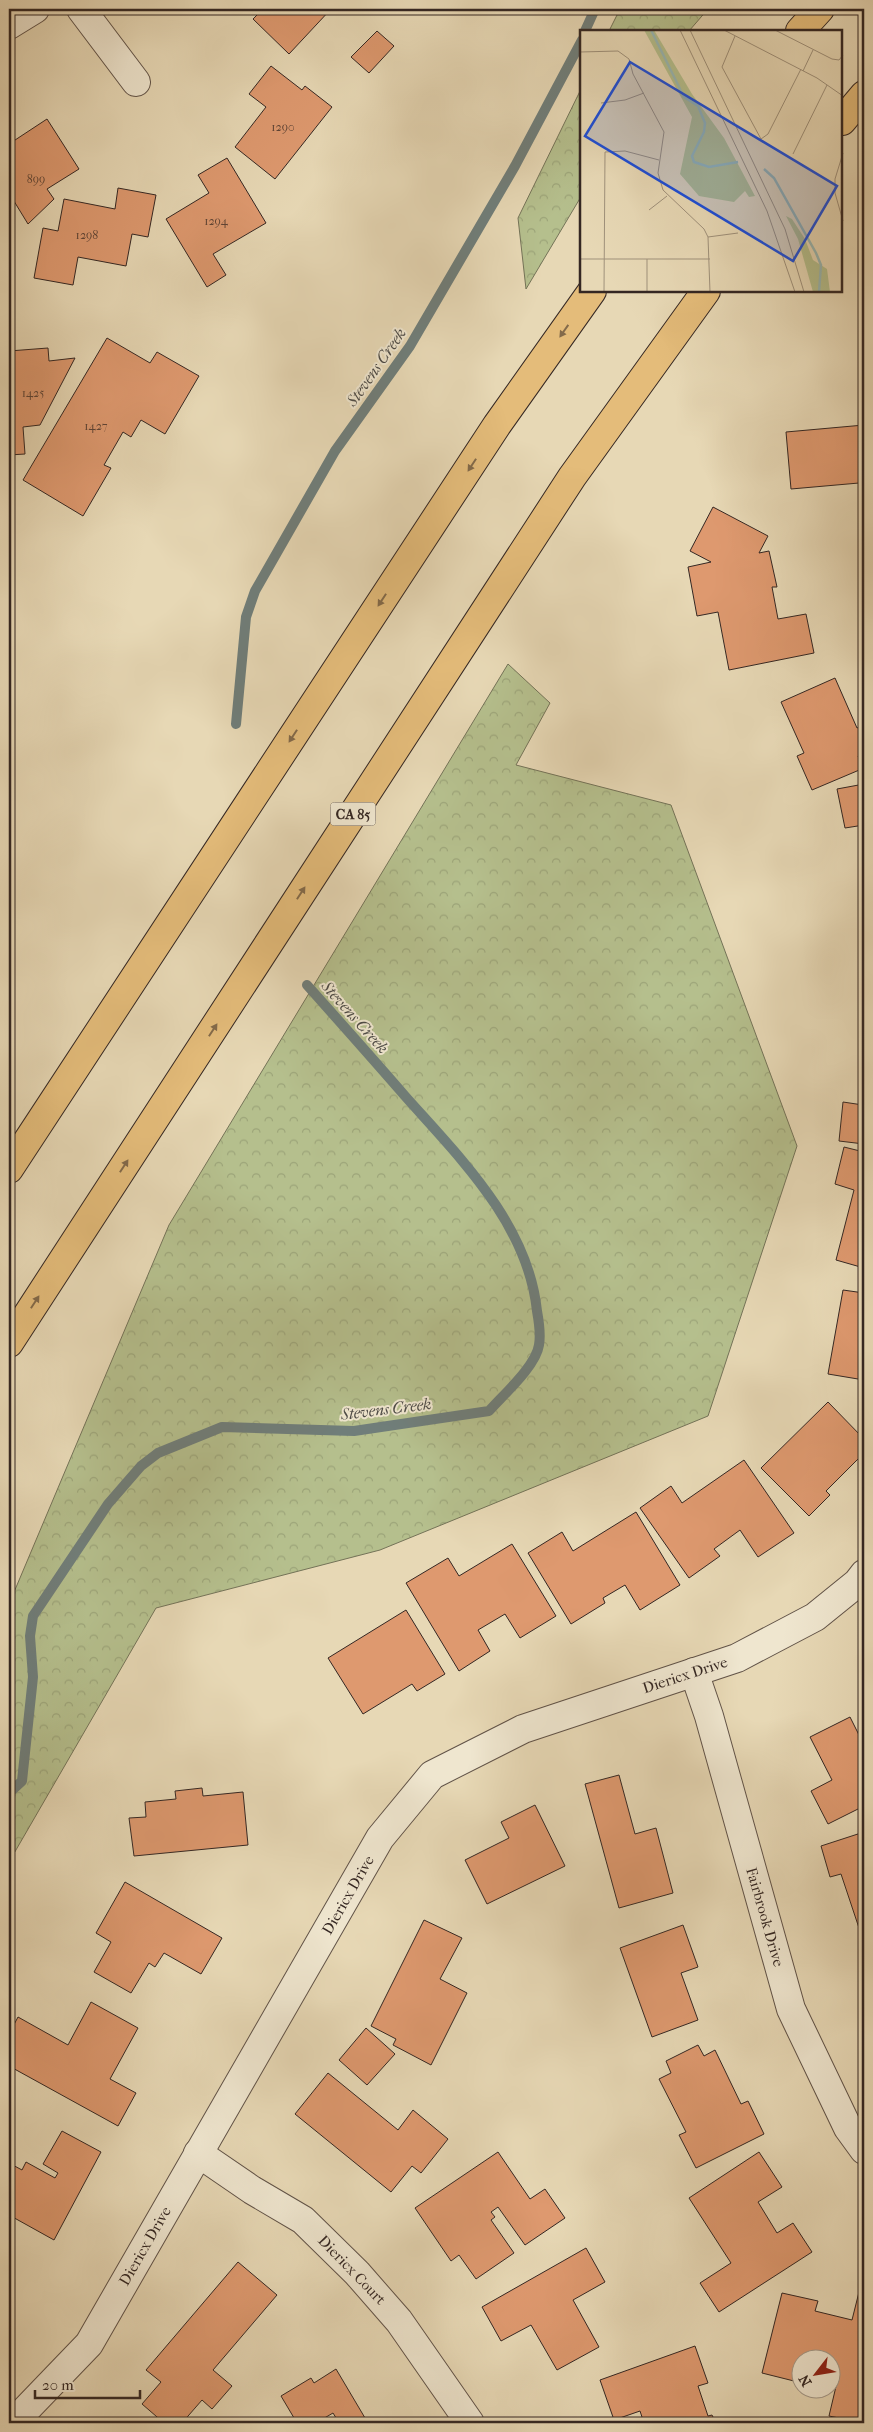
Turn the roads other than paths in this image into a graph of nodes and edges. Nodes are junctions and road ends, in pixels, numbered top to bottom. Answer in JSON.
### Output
{"nodes":[{"id":1,"x":35,"y":9,"type":"edge"},
{"id":2,"x":81,"y":9,"type":"edge"},
{"id":3,"x":820,"y":9,"type":"edge"},
{"id":4,"x":9,"y":24,"type":"edge"},
{"id":5,"x":801,"y":30,"type":"edge"},
{"id":6,"x":136,"y":82,"type":"dead end"},
{"id":7,"x":864,"y":95,"type":"edge"},
{"id":8,"x":843,"y":120,"type":"edge"},
{"id":9,"x":591,"y":292,"type":"edge"},
{"id":10,"x":705,"y":292,"type":"edge"},
{"id":11,"x":9,"y":1169,"type":"edge"},
{"id":12,"x":9,"y":1343,"type":"edge"},
{"id":13,"x":864,"y":1574,"type":"edge"},
{"id":14,"x":694,"y":1672,"type":"junction"},
{"id":15,"x":864,"y":2150,"type":"edge"},
{"id":16,"x":198,"y":2152,"type":"junction"},
{"id":17,"x":13,"y":2423,"type":"edge"},
{"id":18,"x":470,"y":2423,"type":"edge"}],
"edges":[{"from":1,"to":4,"type":"street"},
{"from":2,"to":6,"type":"street"},
{"from":3,"to":5,"type":"highway"},
{"from":7,"to":8,"type":"highway"},
{"from":9,"to":11,"type":"highway","one_way":true},
{"from":12,"to":10,"type":"highway","number":"CA 85","one_way":true},
{"from":13,"to":14,"type":"street","name":"Diericx Drive"},
{"from":14,"to":15,"type":"street","name":"Fairbrook Drive"},
{"from":14,"to":16,"type":"street","name":"Diericx Drive"},
{"from":16,"to":17,"type":"street","name":"Diericx Drive"},
{"from":16,"to":18,"type":"street","name":"Diericx Court"}]}
